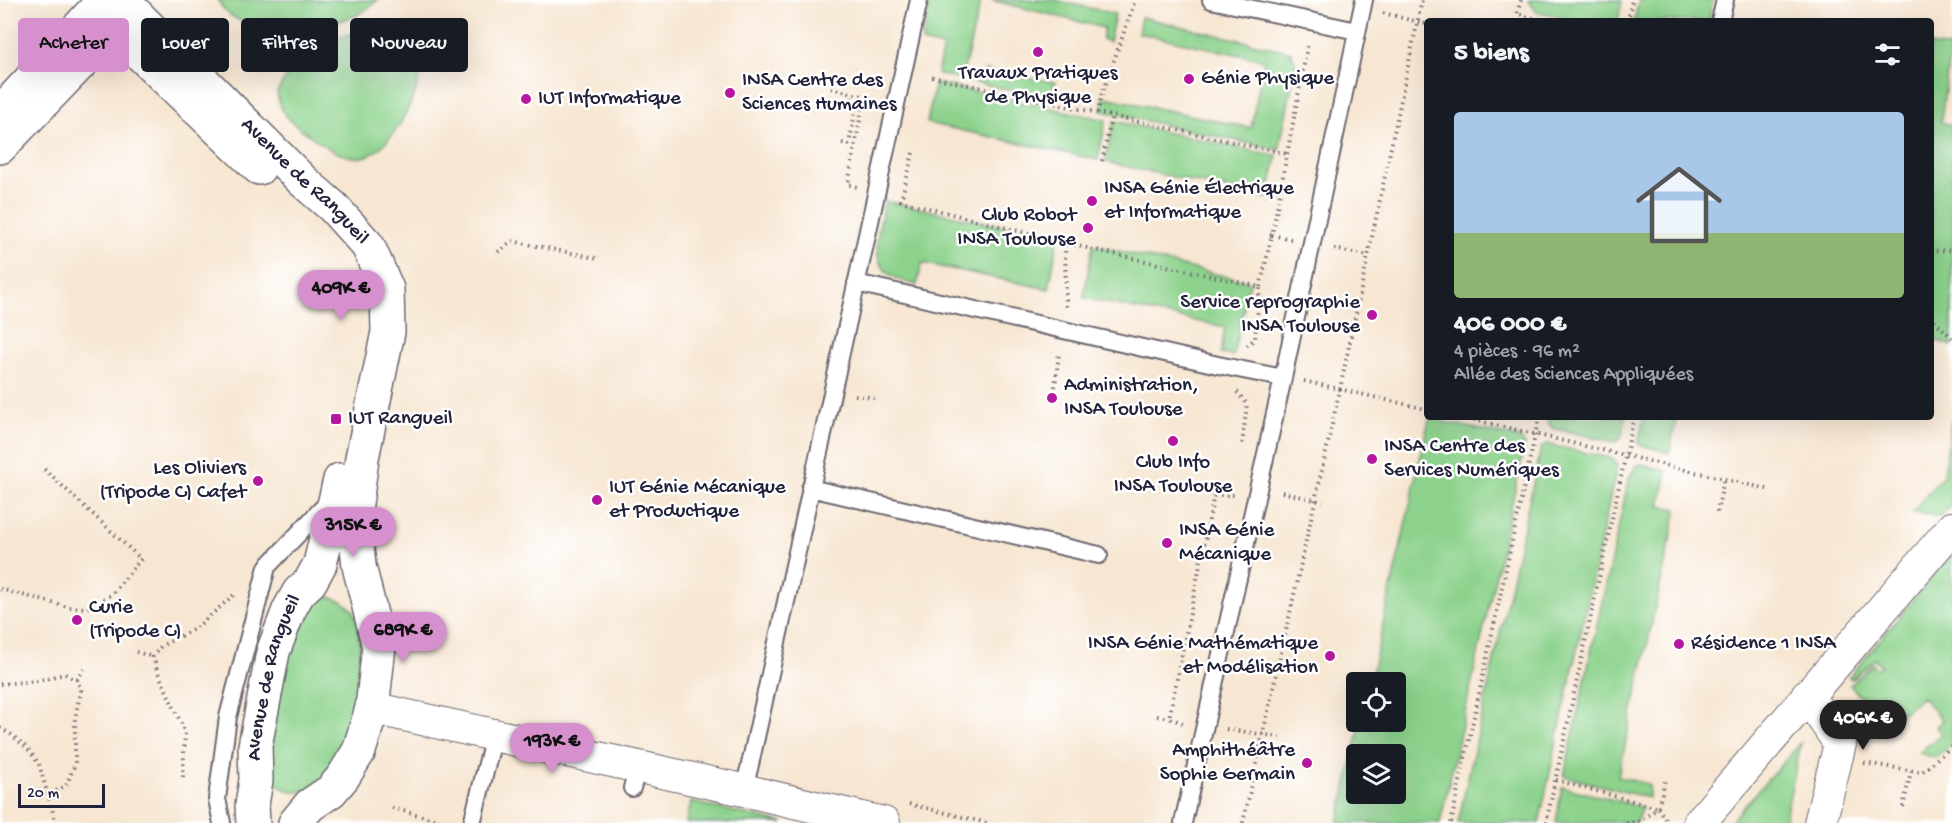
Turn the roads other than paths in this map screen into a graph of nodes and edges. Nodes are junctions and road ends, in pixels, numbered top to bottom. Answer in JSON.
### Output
{"nodes":[{"id":1,"x":919,"y":0,"type":"edge"},
{"id":2,"x":1211,"y":0,"type":"edge"},
{"id":3,"x":1725,"y":0,"type":"edge"},
{"id":4,"x":1363,"y":4,"type":"edge"},
{"id":5,"x":117,"y":6,"type":"edge"},
{"id":6,"x":1721,"y":18,"type":"edge"},
{"id":7,"x":1357,"y":31,"type":"junction"},
{"id":8,"x":0,"y":113,"type":"edge"},
{"id":9,"x":0,"y":147,"type":"edge"},
{"id":10,"x":856,"y":284,"type":"junction"},
{"id":11,"x":1283,"y":378,"type":"junction"},
{"id":12,"x":810,"y":488,"type":"junction"},
{"id":13,"x":339,"y":491,"type":"junction"},
{"id":14,"x":1952,"y":528,"type":"edge"},
{"id":15,"x":1099,"y":555,"type":"dead end"},
{"id":16,"x":310,"y":582,"type":"junction"},
{"id":17,"x":370,"y":606,"type":"junction"},
{"id":18,"x":1807,"y":694,"type":"junction"},
{"id":19,"x":372,"y":708,"type":"junction"},
{"id":20,"x":494,"y":736,"type":"junction"},
{"id":21,"x":256,"y":780,"type":"junction"},
{"id":22,"x":743,"y":790,"type":"junction"},
{"id":23,"x":303,"y":814,"type":"edge"},
{"id":24,"x":222,"y":823,"type":"edge"},
{"id":25,"x":253,"y":823,"type":"edge"},
{"id":26,"x":472,"y":823,"type":"edge"},
{"id":27,"x":884,"y":823,"type":"edge"},
{"id":28,"x":1183,"y":823,"type":"edge"},
{"id":29,"x":1699,"y":823,"type":"edge"},
{"id":30,"x":1820,"y":823,"type":"edge"}],
"edges":[{"from":1,"to":10,"type":"lane"},
{"from":2,"to":7,"type":"lane"},
{"from":3,"to":6,"type":"lane"},
{"from":4,"to":7,"type":"lane"},
{"from":5,"to":8,"type":"street"},
{"from":5,"to":9,"type":"street"},
{"from":5,"to":13,"type":"street","name":"Avenue de Rangueil"},
{"from":5,"to":17,"type":"street","name":"Avenue de Rangueil"},
{"from":7,"to":11,"type":"lane"},
{"from":10,"to":11,"type":"lane"},
{"from":10,"to":12,"type":"lane"},
{"from":11,"to":28,"type":"lane"},
{"from":12,"to":15,"type":"lane"},
{"from":12,"to":22,"type":"lane"},
{"from":13,"to":16,"type":"street","name":"Avenue de Rangueil"},
{"from":13,"to":24,"type":"lane"},
{"from":14,"to":18,"type":"street"},
{"from":16,"to":17,"type":"street","name":"Avenue de Rangueil"},
{"from":16,"to":21,"type":"street","name":"Avenue de Rangueil"},
{"from":17,"to":19,"type":"street","name":"Avenue de Rangueil"},
{"from":18,"to":29,"type":"street"},
{"from":18,"to":30,"type":"street"},
{"from":19,"to":20,"type":"street"},
{"from":19,"to":23,"type":"street","name":"Avenue de Rangueil"},
{"from":20,"to":22,"type":"street"},
{"from":20,"to":26,"type":"lane"},
{"from":21,"to":23,"type":"street","name":"Avenue de Rangueil"},
{"from":21,"to":25,"type":"street","name":"Avenue de Rangueil"},
{"from":22,"to":27,"type":"street"}]}
